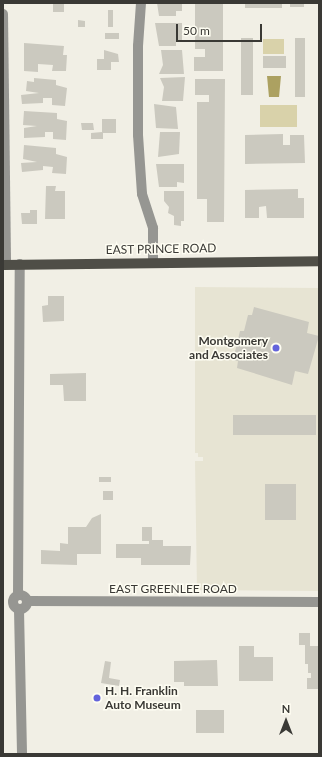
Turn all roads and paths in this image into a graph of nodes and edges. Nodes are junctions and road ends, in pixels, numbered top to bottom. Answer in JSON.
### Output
{"nodes":[{"id":1,"x":141,"y":3,"type":"edge"},
{"id":2,"x":3,"y":14,"type":"edge"},
{"id":3,"x":319,"y":261,"type":"edge"},
{"id":4,"x":154,"y":262,"type":"junction"},
{"id":5,"x":20,"y":264,"type":"junction"},
{"id":6,"x":4,"y":265,"type":"edge"},
{"id":7,"x":319,"y":602,"type":"edge"},
{"id":8,"x":13,"y":603,"type":"edge"},
{"id":9,"x":22,"y":754,"type":"edge"}],
"edges":[{"from":1,"to":4,"type":"street"},
{"from":2,"to":6,"type":"street"},
{"from":3,"to":4,"type":"main road","name":"EAST PRINCE ROAD"},
{"from":4,"to":5,"type":"main road","name":"EAST PRINCE ROAD"},
{"from":5,"to":6,"type":"main road","name":"EAST PRINCE ROAD"},
{"from":5,"to":8,"type":"street"},
{"from":7,"to":8,"type":"street","name":"EAST GREENLEE ROAD"},
{"from":8,"to":9,"type":"street"}]}
